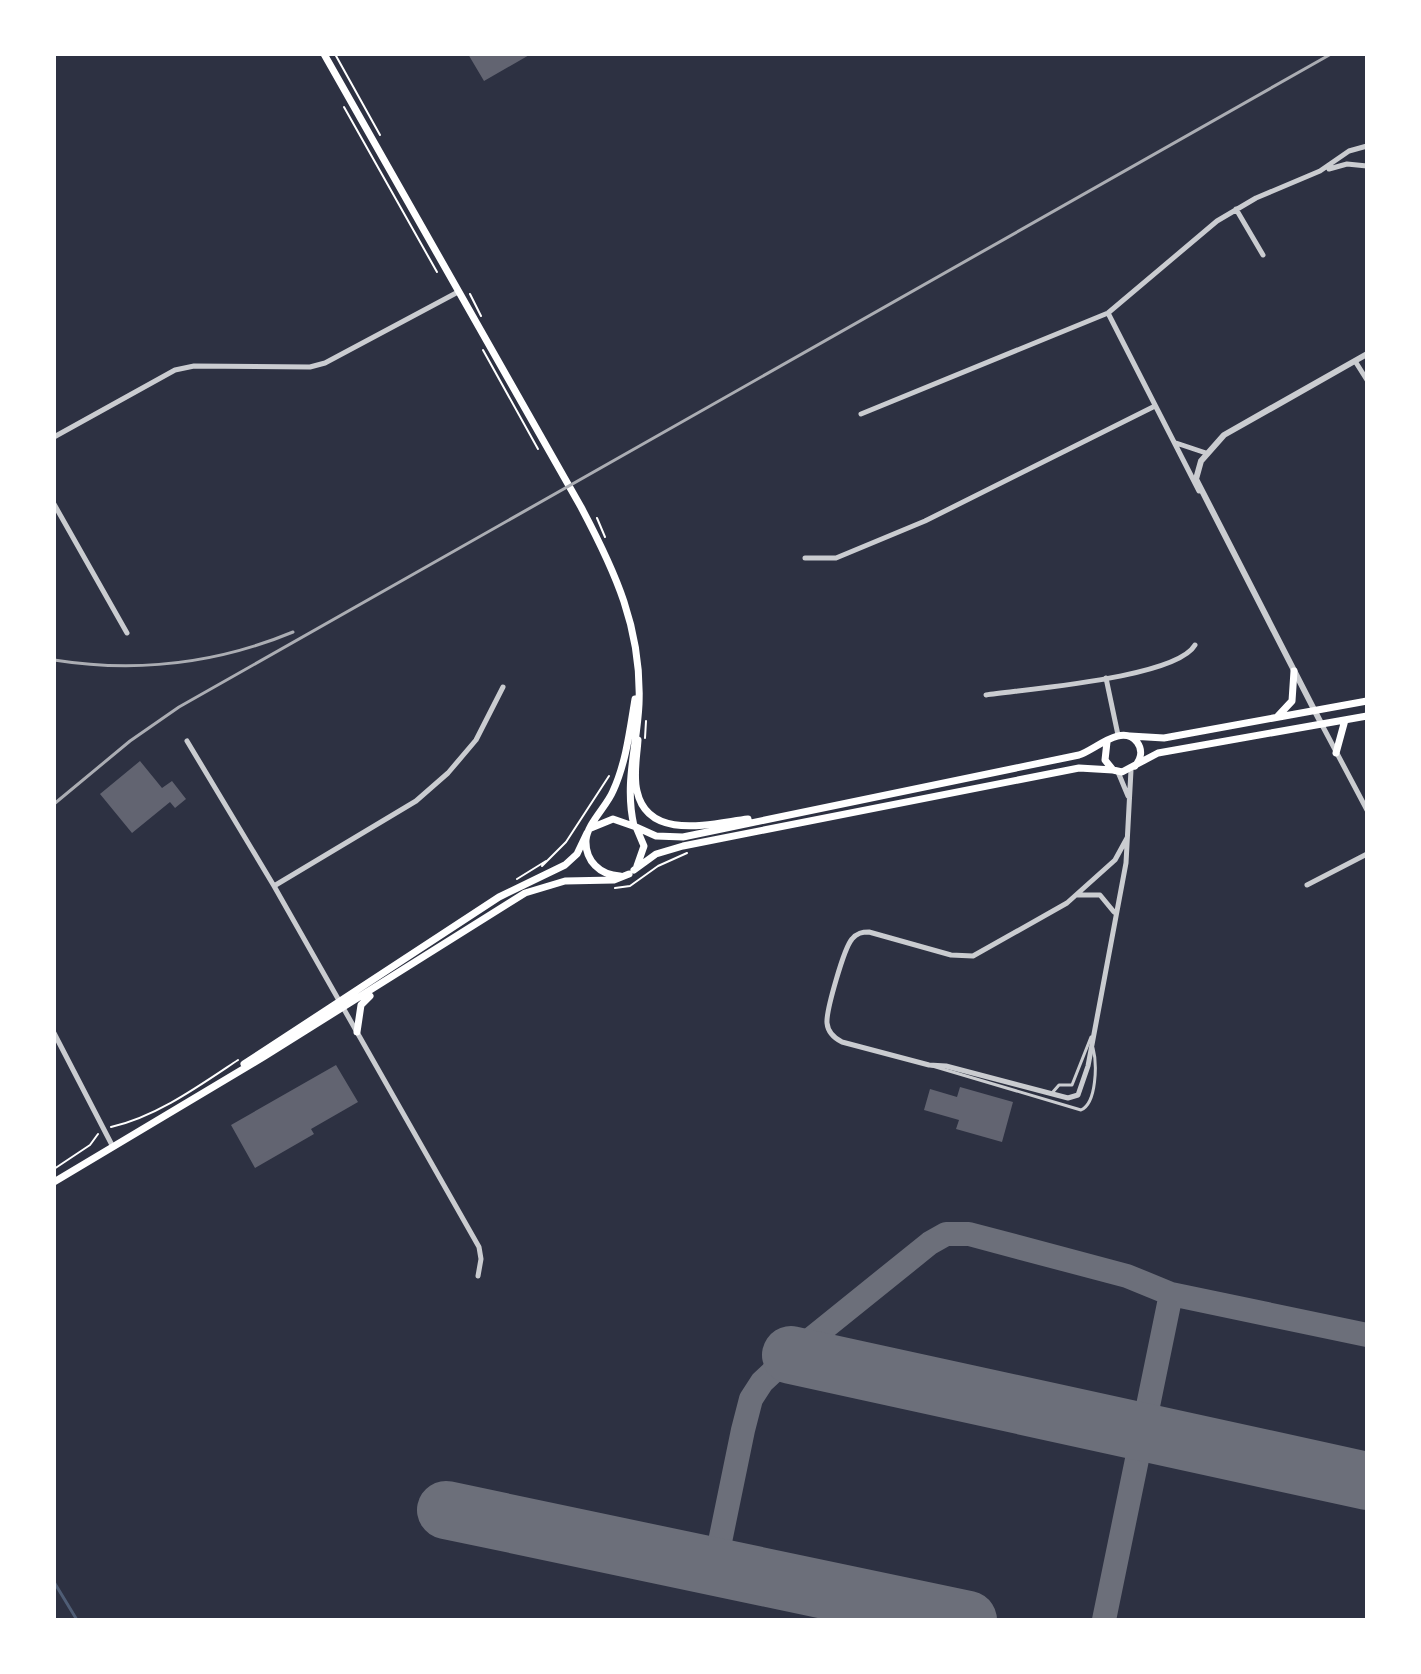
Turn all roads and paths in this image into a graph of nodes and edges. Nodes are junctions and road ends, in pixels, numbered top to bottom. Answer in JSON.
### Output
{"nodes":[{"id":1,"x":324,"y":54,"type":"edge"},
{"id":2,"x":339,"y":98,"type":"dead end"},
{"id":3,"x":1367,"y":146,"type":"edge"},
{"id":4,"x":1367,"y":166,"type":"edge"},
{"id":5,"x":1320,"y":171,"type":"junction"},
{"id":6,"x":1236,"y":209,"type":"junction"},
{"id":7,"x":1263,"y":255,"type":"dead end"},
{"id":8,"x":438,"y":273,"type":"dead end"},
{"id":9,"x":458,"y":292,"type":"junction"},
{"id":10,"x":1108,"y":313,"type":"junction"},
{"id":11,"x":483,"y":354,"type":"dead end"},
{"id":12,"x":1367,"y":354,"type":"edge"},
{"id":13,"x":1355,"y":361,"type":"junction"},
{"id":14,"x":1367,"y":380,"type":"edge"},
{"id":15,"x":1155,"y":406,"type":"junction"},
{"id":16,"x":861,"y":414,"type":"dead end"},
{"id":17,"x":54,"y":437,"type":"edge"},
{"id":18,"x":1173,"y":439,"type":"junction"},
{"id":19,"x":1206,"y":453,"type":"junction"},
{"id":20,"x":541,"y":454,"type":"dead end"},
{"id":21,"x":1199,"y":491,"type":"junction"},
{"id":22,"x":54,"y":504,"type":"edge"},
{"id":23,"x":805,"y":558,"type":"dead end"},
{"id":24,"x":127,"y":633,"type":"dead end"},
{"id":25,"x":1195,"y":645,"type":"dead end"},
{"id":26,"x":638,"y":669,"type":"junction"},
{"id":27,"x":1294,"y":671,"type":"junction"},
{"id":28,"x":1106,"y":678,"type":"junction"},
{"id":29,"x":503,"y":687,"type":"dead end"},
{"id":30,"x":986,"y":695,"type":"dead end"},
{"id":31,"x":1367,"y":701,"type":"edge"},
{"id":32,"x":639,"y":706,"type":"junction"},
{"id":33,"x":1316,"y":710,"type":"junction"},
{"id":34,"x":1367,"y":716,"type":"edge"},
{"id":35,"x":1276,"y":718,"type":"junction"},
{"id":36,"x":1345,"y":720,"type":"junction"},
{"id":37,"x":647,"y":722,"type":"dead end"},
{"id":38,"x":1322,"y":725,"type":"junction"},
{"id":39,"x":1118,"y":736,"type":"junction"},
{"id":40,"x":187,"y":741,"type":"dead end"},
{"id":41,"x":645,"y":743,"type":"dead end"},
{"id":42,"x":1336,"y":753,"type":"junction"},
{"id":43,"x":1133,"y":768,"type":"junction"},
{"id":44,"x":1116,"y":771,"type":"junction"},
{"id":45,"x":612,"y":773,"type":"dead end"},
{"id":46,"x":1128,"y":797,"type":"junction"},
{"id":47,"x":1367,"y":810,"type":"edge"},
{"id":48,"x":784,"y":815,"type":"junction"},
{"id":49,"x":635,"y":827,"type":"junction"},
{"id":50,"x":589,"y":831,"type":"junction"},
{"id":51,"x":1127,"y":838,"type":"junction"},
{"id":52,"x":1367,"y":854,"type":"edge"},
{"id":53,"x":546,"y":861,"type":"dead end"},
{"id":54,"x":631,"y":872,"type":"junction"},
{"id":55,"x":1307,"y":885,"type":"dead end"},
{"id":56,"x":274,"y":886,"type":"junction"},
{"id":57,"x":1067,"y":903,"type":"junction"},
{"id":58,"x":1115,"y":916,"type":"junction"},
{"id":59,"x":440,"y":945,"type":"junction"},
{"id":60,"x":338,"y":1000,"type":"junction"},
{"id":61,"x":343,"y":1008,"type":"junction"},
{"id":62,"x":357,"y":1032,"type":"junction"},
{"id":63,"x":54,"y":1033,"type":"edge"},
{"id":64,"x":1092,"y":1037,"type":"junction"},
{"id":65,"x":249,"y":1053,"type":"dead end"},
{"id":66,"x":929,"y":1065,"type":"junction"},
{"id":67,"x":215,"y":1086,"type":"junction"},
{"id":68,"x":1052,"y":1093,"type":"junction"},
{"id":69,"x":104,"y":1131,"type":"junction"},
{"id":70,"x":113,"y":1147,"type":"junction"},
{"id":71,"x":54,"y":1169,"type":"edge"},
{"id":72,"x":54,"y":1182,"type":"edge"},
{"id":73,"x":478,"y":1276,"type":"dead end"}],
"edges":[{"from":1,"to":9,"type":"main road"},
{"from":2,"to":8,"type":"path"},
{"from":3,"to":5,"type":"street"},
{"from":4,"to":5,"type":"street"},
{"from":5,"to":6,"type":"street"},
{"from":6,"to":7,"type":"street"},
{"from":6,"to":10,"type":"street"},
{"from":9,"to":17,"type":"street"},
{"from":9,"to":26,"type":"main road"},
{"from":10,"to":15,"type":"street"},
{"from":10,"to":16,"type":"street"},
{"from":11,"to":20,"type":"path"},
{"from":12,"to":13,"type":"street"},
{"from":13,"to":14,"type":"street"},
{"from":13,"to":19,"type":"street"},
{"from":15,"to":18,"type":"street"},
{"from":15,"to":23,"type":"street"},
{"from":18,"to":19,"type":"street"},
{"from":18,"to":21,"type":"street"},
{"from":19,"to":21,"type":"street"},
{"from":21,"to":27,"type":"street"},
{"from":22,"to":24,"type":"street"},
{"from":25,"to":28,"type":"street"},
{"from":26,"to":32,"type":"main road"},
{"from":26,"to":50,"type":"main road"},
{"from":27,"to":33,"type":"street"},
{"from":27,"to":35,"type":"main road"},
{"from":28,"to":30,"type":"street"},
{"from":28,"to":39,"type":"street"},
{"from":29,"to":56,"type":"street"},
{"from":31,"to":33,"type":"main road"},
{"from":32,"to":48,"type":"main road"},
{"from":32,"to":49,"type":"main road"},
{"from":33,"to":35,"type":"main road"},
{"from":33,"to":38,"type":"street"},
{"from":34,"to":36,"type":"main road"},
{"from":35,"to":39,"type":"main road"},
{"from":36,"to":38,"type":"main road"},
{"from":36,"to":42,"type":"main road"},
{"from":37,"to":41,"type":"path"},
{"from":38,"to":42,"type":"street"},
{"from":38,"to":43,"type":"main road"},
{"from":39,"to":43,"type":"main road"},
{"from":39,"to":44,"type":"main road"},
{"from":39,"to":48,"type":"main road"},
{"from":40,"to":56,"type":"street"},
{"from":42,"to":47,"type":"street"},
{"from":43,"to":44,"type":"main road"},
{"from":43,"to":46,"type":"street"},
{"from":44,"to":46,"type":"street"},
{"from":44,"to":54,"type":"main road"},
{"from":45,"to":53,"type":"path"},
{"from":46,"to":51,"type":"street"},
{"from":48,"to":49,"type":"main road"},
{"from":49,"to":50,"type":"main road"},
{"from":49,"to":54,"type":"main road"},
{"from":50,"to":54,"type":"main road"},
{"from":50,"to":60,"type":"main road"},
{"from":51,"to":57,"type":"street"},
{"from":51,"to":58,"type":"street"},
{"from":52,"to":55,"type":"street"},
{"from":54,"to":59,"type":"main road"},
{"from":56,"to":60,"type":"street"},
{"from":57,"to":58,"type":"street"},
{"from":57,"to":66,"type":"street"},
{"from":58,"to":64,"type":"street"},
{"from":59,"to":61,"type":"main road"},
{"from":59,"to":62,"type":"main road"},
{"from":60,"to":61,"type":"street"},
{"from":60,"to":67,"type":"main road"},
{"from":61,"to":62,"type":"street"},
{"from":61,"to":67,"type":"main road"},
{"from":62,"to":73,"type":"street"},
{"from":63,"to":69,"type":"street"},
{"from":64,"to":66,"type":"lane"},
{"from":64,"to":68,"type":"lane"},
{"from":64,"to":68,"type":"street"},
{"from":65,"to":69,"type":"path"},
{"from":66,"to":68,"type":"street"},
{"from":67,"to":70,"type":"main road"},
{"from":69,"to":70,"type":"street"},
{"from":69,"to":71,"type":"path"},
{"from":70,"to":72,"type":"main road"}]}
